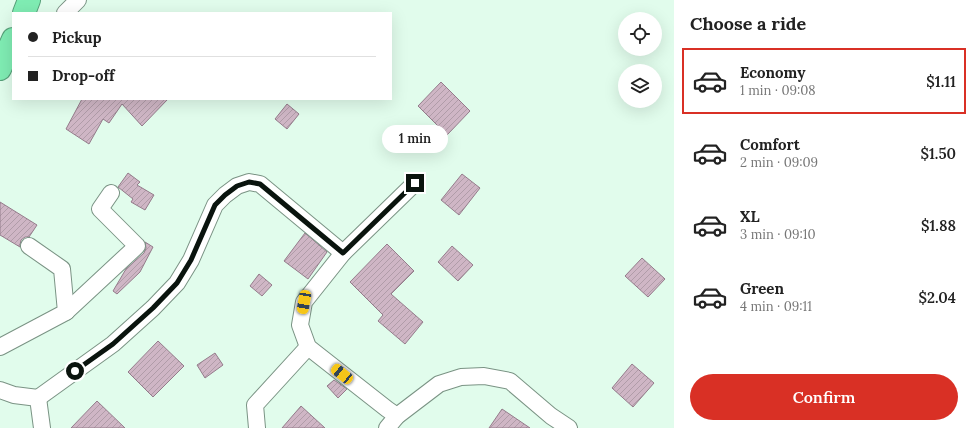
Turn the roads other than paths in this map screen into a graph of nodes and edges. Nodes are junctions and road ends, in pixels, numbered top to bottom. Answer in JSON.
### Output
{"nodes":[{"id":1,"x":29,"y":0,"type":"edge"},
{"id":2,"x":78,"y":0,"type":"edge"},
{"id":3,"x":24,"y":12,"type":"edge"},
{"id":4,"x":66,"y":12,"type":"edge"},
{"id":5,"x":12,"y":41,"type":"edge"},
{"id":6,"x":12,"y":65,"type":"edge"},
{"id":7,"x":0,"y":69,"type":"edge"},
{"id":8,"x":0,"y":77,"type":"edge"},
{"id":9,"x":415,"y":183,"type":"dead end"},
{"id":10,"x":111,"y":193,"type":"dead end"},
{"id":11,"x":29,"y":246,"type":"dead end"},
{"id":12,"x":343,"y":253,"type":"junction"},
{"id":13,"x":66,"y":312,"type":"junction"},
{"id":14,"x":0,"y":347,"type":"edge"},
{"id":15,"x":308,"y":347,"type":"junction"},
{"id":16,"x":0,"y":390,"type":"edge"},
{"id":17,"x":38,"y":398,"type":"junction"},
{"id":18,"x":392,"y":422,"type":"edge"},
{"id":19,"x":42,"y":428,"type":"edge"},
{"id":20,"x":257,"y":428,"type":"edge"},
{"id":21,"x":569,"y":428,"type":"edge"}],
"edges":[{"from":1,"to":3,"type":"highway"},
{"from":2,"to":4,"type":"street"},
{"from":5,"to":7,"type":"highway"},
{"from":6,"to":8,"type":"street"},
{"from":9,"to":12,"type":"street"},
{"from":10,"to":13,"type":"street"},
{"from":11,"to":13,"type":"street"},
{"from":12,"to":15,"type":"street"},
{"from":12,"to":17,"type":"street"},
{"from":13,"to":14,"type":"street"},
{"from":15,"to":18,"type":"street"},
{"from":15,"to":20,"type":"street"},
{"from":16,"to":17,"type":"street"},
{"from":17,"to":19,"type":"street"},
{"from":18,"to":21,"type":"street"}]}
